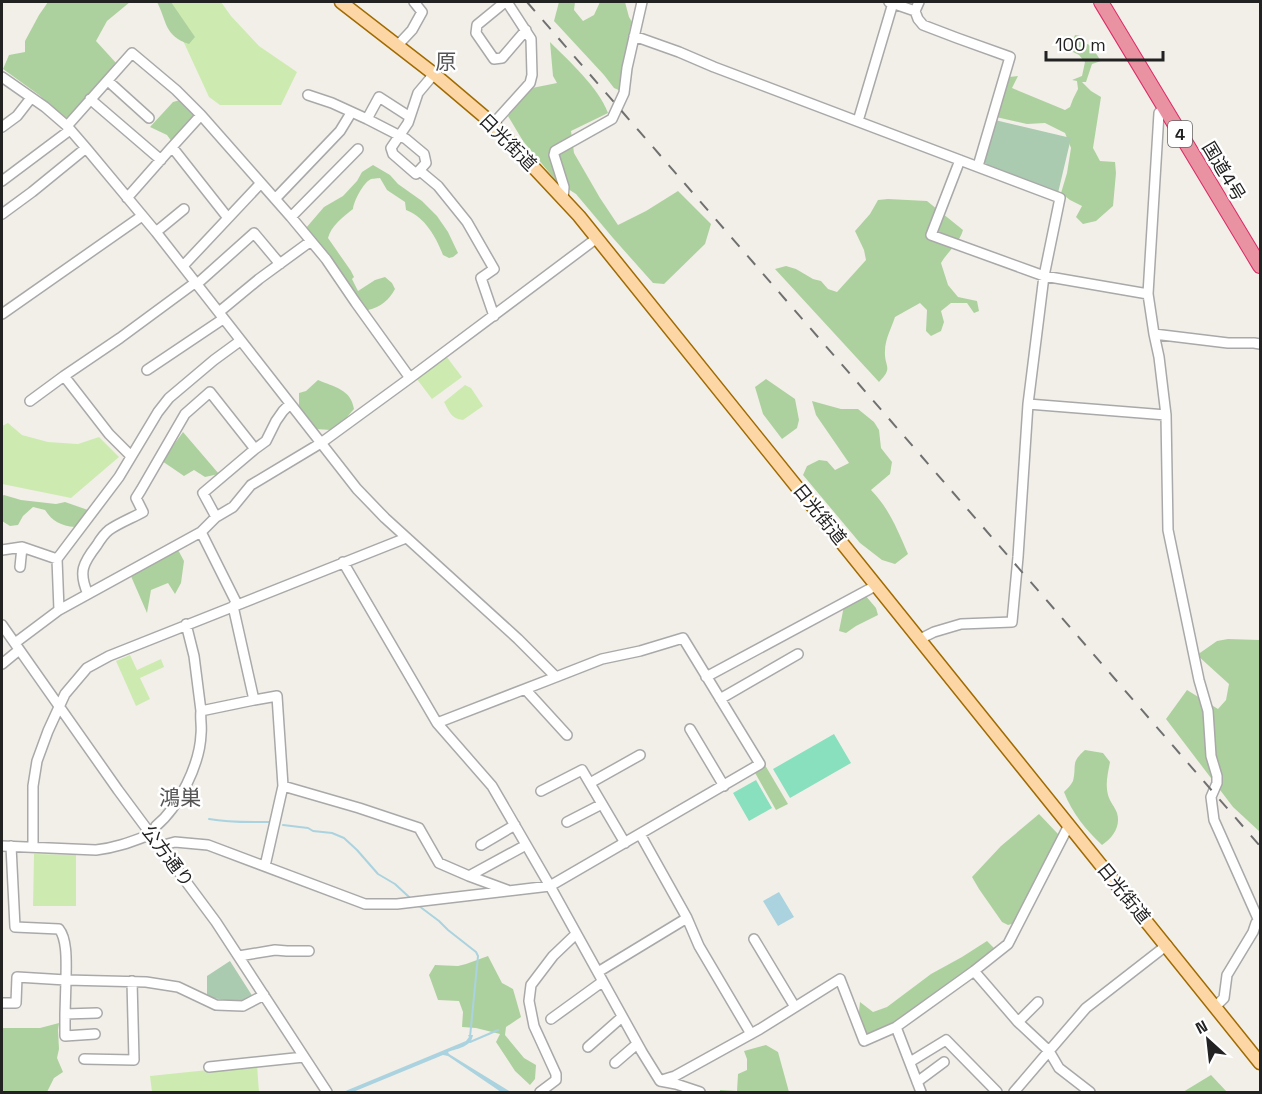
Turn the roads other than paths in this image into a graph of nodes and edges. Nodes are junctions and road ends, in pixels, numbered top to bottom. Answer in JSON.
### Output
{"nodes":[{"id":1,"x":341,"y":2,"type":"edge"},
{"id":2,"x":414,"y":2,"type":"edge"},
{"id":3,"x":506,"y":2,"type":"edge"},
{"id":4,"x":642,"y":2,"type":"edge"},
{"id":5,"x":891,"y":2,"type":"edge"},
{"id":6,"x":1101,"y":2,"type":"edge"},
{"id":7,"x":917,"y":6,"type":"edge"},
{"id":8,"x":526,"y":30,"type":"junction"},
{"id":9,"x":634,"y":36,"type":"junction"},
{"id":10,"x":398,"y":45,"type":"junction"},
{"id":11,"x":434,"y":74,"type":"junction"},
{"id":12,"x":2,"y":77,"type":"edge"},
{"id":13,"x":108,"y":81,"type":"junction"},
{"id":14,"x":308,"y":95,"type":"dead end"},
{"id":15,"x":31,"y":98,"type":"junction"},
{"id":16,"x":90,"y":99,"type":"junction"},
{"id":17,"x":1164,"y":107,"type":"junction"},
{"id":18,"x":351,"y":112,"type":"junction"},
{"id":19,"x":201,"y":115,"type":"junction"},
{"id":20,"x":410,"y":117,"type":"junction"},
{"id":21,"x":149,"y":118,"type":"dead end"},
{"id":22,"x":367,"y":119,"type":"junction"},
{"id":23,"x":858,"y":122,"type":"junction"},
{"id":24,"x":493,"y":124,"type":"junction"},
{"id":25,"x":2,"y":127,"type":"edge"},
{"id":26,"x":68,"y":128,"type":"junction"},
{"id":27,"x":399,"y":136,"type":"junction"},
{"id":28,"x":172,"y":147,"type":"junction"},
{"id":29,"x":86,"y":148,"type":"junction"},
{"id":30,"x":358,"y":148,"type":"dead end"},
{"id":31,"x":160,"y":160,"type":"junction"},
{"id":32,"x":960,"y":160,"type":"junction"},
{"id":33,"x":978,"y":166,"type":"junction"},
{"id":34,"x":420,"y":171,"type":"junction"},
{"id":35,"x":2,"y":181,"type":"edge"},
{"id":36,"x":261,"y":183,"type":"junction"},
{"id":37,"x":127,"y":198,"type":"junction"},
{"id":38,"x":275,"y":199,"type":"junction"},
{"id":39,"x":563,"y":199,"type":"junction"},
{"id":40,"x":184,"y":209,"type":"dead end"},
{"id":41,"x":2,"y":214,"type":"edge"},
{"id":42,"x":142,"y":216,"type":"junction"},
{"id":43,"x":291,"y":217,"type":"junction"},
{"id":44,"x":228,"y":218,"type":"junction"},
{"id":45,"x":156,"y":232,"type":"junction"},
{"id":46,"x":597,"y":238,"type":"junction"},
{"id":47,"x":311,"y":241,"type":"junction"},
{"id":48,"x":280,"y":264,"type":"junction"},
{"id":49,"x":183,"y":266,"type":"junction"},
{"id":50,"x":1260,"y":266,"type":"edge"},
{"id":51,"x":1044,"y":276,"type":"junction"},
{"id":52,"x":196,"y":283,"type":"junction"},
{"id":53,"x":1148,"y":294,"type":"junction"},
{"id":54,"x":2,"y":313,"type":"edge"},
{"id":55,"x":221,"y":315,"type":"junction"},
{"id":56,"x":494,"y":316,"type":"junction"},
{"id":57,"x":1154,"y":334,"type":"junction"},
{"id":58,"x":240,"y":341,"type":"junction"},
{"id":59,"x":1260,"y":344,"type":"edge"},
{"id":60,"x":147,"y":370,"type":"dead end"},
{"id":61,"x":64,"y":376,"type":"junction"},
{"id":62,"x":410,"y":378,"type":"junction"},
{"id":63,"x":30,"y":401,"type":"dead end"},
{"id":64,"x":290,"y":404,"type":"junction"},
{"id":65,"x":1028,"y":404,"type":"junction"},
{"id":66,"x":1166,"y":415,"type":"junction"},
{"id":67,"x":321,"y":443,"type":"junction"},
{"id":68,"x":255,"y":449,"type":"junction"},
{"id":69,"x":131,"y":456,"type":"junction"},
{"id":70,"x":216,"y":517,"type":"junction"},
{"id":71,"x":201,"y":532,"type":"junction"},
{"id":72,"x":406,"y":538,"type":"junction"},
{"id":73,"x":22,"y":547,"type":"junction"},
{"id":74,"x":2,"y":550,"type":"edge"},
{"id":75,"x":57,"y":559,"type":"junction"},
{"id":76,"x":343,"y":562,"type":"junction"},
{"id":77,"x":21,"y":567,"type":"dead end"},
{"id":78,"x":877,"y":585,"type":"junction"},
{"id":79,"x":88,"y":594,"type":"junction"},
{"id":80,"x":235,"y":605,"type":"junction"},
{"id":81,"x":59,"y":610,"type":"junction"},
{"id":82,"x":186,"y":624,"type":"junction"},
{"id":83,"x":2,"y":625,"type":"edge"},
{"id":84,"x":920,"y":639,"type":"junction"},
{"id":85,"x":17,"y":647,"type":"junction"},
{"id":86,"x":798,"y":654,"type":"dead end"},
{"id":87,"x":2,"y":664,"type":"edge"},
{"id":88,"x":556,"y":677,"type":"junction"},
{"id":89,"x":706,"y":677,"type":"junction"},
{"id":90,"x":525,"y":689,"type":"junction"},
{"id":91,"x":720,"y":699,"type":"junction"},
{"id":92,"x":254,"y":700,"type":"junction"},
{"id":93,"x":59,"y":706,"type":"junction"},
{"id":94,"x":201,"y":711,"type":"junction"},
{"id":95,"x":437,"y":723,"type":"junction"},
{"id":96,"x":690,"y":729,"type":"dead end"},
{"id":97,"x":567,"y":735,"type":"dead end"},
{"id":98,"x":640,"y":755,"type":"dead end"},
{"id":99,"x":590,"y":783,"type":"junction"},
{"id":100,"x":283,"y":786,"type":"junction"},
{"id":101,"x":724,"y":786,"type":"junction"},
{"id":102,"x":541,"y":791,"type":"dead end"},
{"id":103,"x":602,"y":804,"type":"junction"},
{"id":104,"x":567,"y":822,"type":"dead end"},
{"id":105,"x":515,"y":825,"type":"junction"},
{"id":106,"x":1070,"y":825,"type":"junction"},
{"id":107,"x":154,"y":830,"type":"junction"},
{"id":108,"x":640,"y":834,"type":"junction"},
{"id":109,"x":625,"y":843,"type":"junction"},
{"id":110,"x":481,"y":845,"type":"dead end"},
{"id":111,"x":526,"y":845,"type":"junction"},
{"id":112,"x":6,"y":846,"type":"edge"},
{"id":113,"x":160,"y":846,"type":"junction"},
{"id":114,"x":33,"y":847,"type":"junction"},
{"id":115,"x":265,"y":866,"type":"junction"},
{"id":116,"x":469,"y":876,"type":"junction"},
{"id":117,"x":550,"y":886,"type":"junction"},
{"id":118,"x":509,"y":891,"type":"junction"},
{"id":119,"x":2,"y":899,"type":"edge"},
{"id":120,"x":12,"y":899,"type":"junction"},
{"id":121,"x":687,"y":918,"type":"junction"},
{"id":122,"x":576,"y":934,"type":"junction"},
{"id":123,"x":754,"y":939,"type":"dead end"},
{"id":124,"x":1167,"y":945,"type":"junction"},
{"id":125,"x":309,"y":951,"type":"dead end"},
{"id":126,"x":239,"y":956,"type":"junction"},
{"id":127,"x":974,"y":971,"type":"junction"},
{"id":128,"x":598,"y":972,"type":"junction"},
{"id":129,"x":66,"y":980,"type":"junction"},
{"id":130,"x":132,"y":981,"type":"junction"},
{"id":131,"x":602,"y":982,"type":"junction"},
{"id":132,"x":264,"y":995,"type":"junction"},
{"id":133,"x":1038,"y":1002,"type":"dead end"},
{"id":134,"x":2,"y":1003,"type":"edge"},
{"id":135,"x":1216,"y":1006,"type":"junction"},
{"id":136,"x":795,"y":1007,"type":"junction"},
{"id":137,"x":97,"y":1013,"type":"dead end"},
{"id":138,"x":65,"y":1014,"type":"junction"},
{"id":139,"x":622,"y":1017,"type":"junction"},
{"id":140,"x":551,"y":1019,"type":"dead end"},
{"id":141,"x":1018,"y":1022,"type":"junction"},
{"id":142,"x":896,"y":1027,"type":"junction"},
{"id":143,"x":95,"y":1034,"type":"dead end"},
{"id":144,"x":751,"y":1034,"type":"junction"},
{"id":145,"x":637,"y":1044,"type":"junction"},
{"id":146,"x":588,"y":1047,"type":"dead end"},
{"id":147,"x":1049,"y":1052,"type":"junction"},
{"id":148,"x":304,"y":1057,"type":"junction"},
{"id":149,"x":84,"y":1059,"type":"dead end"},
{"id":150,"x":910,"y":1062,"type":"junction"},
{"id":151,"x":944,"y":1062,"type":"dead end"},
{"id":152,"x":615,"y":1063,"type":"dead end"},
{"id":153,"x":1260,"y":1064,"type":"edge"},
{"id":154,"x":208,"y":1067,"type":"dead end"},
{"id":155,"x":660,"y":1081,"type":"junction"},
{"id":156,"x":917,"y":1082,"type":"junction"},
{"id":157,"x":327,"y":1092,"type":"edge"},
{"id":158,"x":540,"y":1092,"type":"edge"},
{"id":159,"x":700,"y":1092,"type":"edge"},
{"id":160,"x":921,"y":1092,"type":"edge"},
{"id":161,"x":997,"y":1092,"type":"edge"},
{"id":162,"x":1014,"y":1092,"type":"edge"},
{"id":163,"x":1090,"y":1092,"type":"edge"}],
"edges":[{"from":1,"to":10,"type":"main road","name":"日光街道"},
{"from":2,"to":10,"type":"street"},
{"from":3,"to":8,"type":"street"},
{"from":3,"to":8,"type":"street"},
{"from":4,"to":9,"type":"street"},
{"from":5,"to":7,"type":"street"},
{"from":5,"to":23,"type":"street"},
{"from":6,"to":17,"type":"highway","name":"国道4号","number":"4"},
{"from":7,"to":33,"type":"street"},
{"from":8,"to":24,"type":"street"},
{"from":9,"to":23,"type":"street"},
{"from":9,"to":39,"type":"street"},
{"from":10,"to":11,"type":"main road","name":"日光街道"},
{"from":11,"to":20,"type":"street"},
{"from":11,"to":24,"type":"main road","name":"日光街道"},
{"from":12,"to":15,"type":"street"},
{"from":13,"to":16,"type":"street"},
{"from":13,"to":19,"type":"street"},
{"from":13,"to":21,"type":"street"},
{"from":14,"to":18,"type":"street"},
{"from":15,"to":25,"type":"street"},
{"from":15,"to":26,"type":"street"},
{"from":16,"to":26,"type":"street"},
{"from":16,"to":31,"type":"street"},
{"from":17,"to":50,"type":"highway","name":"国道4号","number":"4"},
{"from":17,"to":53,"type":"street"},
{"from":18,"to":22,"type":"street"},
{"from":18,"to":38,"type":"street"},
{"from":19,"to":28,"type":"street"},
{"from":19,"to":36,"type":"street"},
{"from":20,"to":22,"type":"street"},
{"from":20,"to":27,"type":"street"},
{"from":22,"to":27,"type":"street"},
{"from":23,"to":32,"type":"street"},
{"from":24,"to":39,"type":"main road","name":"日光街道"},
{"from":26,"to":29,"type":"street"},
{"from":26,"to":35,"type":"street"},
{"from":27,"to":34,"type":"street"},
{"from":27,"to":34,"type":"street"},
{"from":28,"to":31,"type":"street"},
{"from":28,"to":44,"type":"street"},
{"from":29,"to":37,"type":"street"},
{"from":29,"to":41,"type":"street"},
{"from":30,"to":43,"type":"street"},
{"from":31,"to":37,"type":"street"},
{"from":32,"to":33,"type":"street"},
{"from":32,"to":51,"type":"street"},
{"from":33,"to":51,"type":"street"},
{"from":34,"to":56,"type":"street"},
{"from":36,"to":38,"type":"street"},
{"from":36,"to":44,"type":"street"},
{"from":37,"to":42,"type":"street"},
{"from":38,"to":43,"type":"street"},
{"from":39,"to":46,"type":"main road","name":"日光街道"},
{"from":40,"to":45,"type":"street"},
{"from":42,"to":45,"type":"street"},
{"from":42,"to":54,"type":"street"},
{"from":43,"to":47,"type":"street"},
{"from":44,"to":49,"type":"street"},
{"from":45,"to":49,"type":"street"},
{"from":46,"to":56,"type":"street"},
{"from":46,"to":78,"type":"main road","name":"日光街道"},
{"from":47,"to":48,"type":"street"},
{"from":47,"to":62,"type":"street"},
{"from":48,"to":52,"type":"street"},
{"from":48,"to":55,"type":"street"},
{"from":49,"to":52,"type":"street"},
{"from":51,"to":53,"type":"street"},
{"from":51,"to":65,"type":"street"},
{"from":52,"to":55,"type":"street"},
{"from":52,"to":61,"type":"street"},
{"from":53,"to":57,"type":"street"},
{"from":55,"to":58,"type":"street"},
{"from":55,"to":60,"type":"street"},
{"from":56,"to":62,"type":"street"},
{"from":57,"to":59,"type":"street"},
{"from":57,"to":66,"type":"street"},
{"from":58,"to":64,"type":"street"},
{"from":58,"to":69,"type":"street"},
{"from":61,"to":63,"type":"street"},
{"from":61,"to":69,"type":"street"},
{"from":62,"to":67,"type":"street"},
{"from":64,"to":67,"type":"street"},
{"from":64,"to":68,"type":"street"},
{"from":65,"to":66,"type":"street"},
{"from":65,"to":84,"type":"street"},
{"from":66,"to":135,"type":"street"},
{"from":67,"to":70,"type":"street"},
{"from":67,"to":72,"type":"street"},
{"from":68,"to":70,"type":"street"},
{"from":68,"to":79,"type":"street"},
{"from":69,"to":75,"type":"street"},
{"from":70,"to":71,"type":"street"},
{"from":71,"to":79,"type":"street"},
{"from":71,"to":80,"type":"street"},
{"from":72,"to":76,"type":"street"},
{"from":72,"to":88,"type":"street"},
{"from":73,"to":74,"type":"street"},
{"from":73,"to":75,"type":"street"},
{"from":73,"to":77,"type":"street"},
{"from":75,"to":81,"type":"street"},
{"from":76,"to":80,"type":"street"},
{"from":76,"to":95,"type":"street"},
{"from":78,"to":84,"type":"main road","name":"日光街道"},
{"from":78,"to":89,"type":"street"},
{"from":79,"to":81,"type":"street"},
{"from":80,"to":82,"type":"street"},
{"from":80,"to":92,"type":"street"},
{"from":81,"to":85,"type":"street"},
{"from":82,"to":93,"type":"street"},
{"from":82,"to":94,"type":"street"},
{"from":83,"to":85,"type":"street","name":"公方通り"},
{"from":84,"to":106,"type":"main road","name":"日光街道"},
{"from":85,"to":87,"type":"street"},
{"from":85,"to":93,"type":"street","name":"公方通り"},
{"from":86,"to":91,"type":"street"},
{"from":88,"to":89,"type":"street"},
{"from":88,"to":90,"type":"street"},
{"from":89,"to":91,"type":"street"},
{"from":90,"to":95,"type":"street"},
{"from":90,"to":97,"type":"street"},
{"from":91,"to":101,"type":"street"},
{"from":92,"to":94,"type":"street"},
{"from":92,"to":100,"type":"street"},
{"from":93,"to":107,"type":"street","name":"公方通り"},
{"from":93,"to":114,"type":"street"},
{"from":94,"to":107,"type":"street"},
{"from":95,"to":105,"type":"street"},
{"from":96,"to":101,"type":"street"},
{"from":98,"to":99,"type":"street"},
{"from":99,"to":102,"type":"street"},
{"from":99,"to":103,"type":"street"},
{"from":100,"to":115,"type":"street"},
{"from":100,"to":116,"type":"street"},
{"from":101,"to":108,"type":"street"},
{"from":103,"to":104,"type":"street"},
{"from":103,"to":109,"type":"street"},
{"from":105,"to":110,"type":"street"},
{"from":105,"to":111,"type":"street"},
{"from":106,"to":124,"type":"main road","name":"日光街道"},
{"from":106,"to":127,"type":"street"},
{"from":107,"to":113,"type":"street","name":"公方通り"},
{"from":107,"to":114,"type":"street"},
{"from":108,"to":109,"type":"street"},
{"from":108,"to":121,"type":"street"},
{"from":109,"to":117,"type":"street"},
{"from":111,"to":116,"type":"street"},
{"from":111,"to":117,"type":"street"},
{"from":112,"to":114,"type":"street"},
{"from":112,"to":120,"type":"street"},
{"from":113,"to":115,"type":"street"},
{"from":113,"to":126,"type":"street","name":"公方通り"},
{"from":115,"to":118,"type":"street"},
{"from":116,"to":118,"type":"street"},
{"from":117,"to":118,"type":"street"},
{"from":117,"to":122,"type":"street"},
{"from":119,"to":120,"type":"street"},
{"from":120,"to":129,"type":"street"},
{"from":121,"to":128,"type":"street"},
{"from":121,"to":144,"type":"street"},
{"from":122,"to":128,"type":"street"},
{"from":122,"to":158,"type":"street"},
{"from":123,"to":136,"type":"street"},
{"from":124,"to":135,"type":"main road","name":"日光街道"},
{"from":124,"to":147,"type":"street"},
{"from":125,"to":126,"type":"street"},
{"from":126,"to":132,"type":"street","name":"公方通り"},
{"from":127,"to":141,"type":"street"},
{"from":127,"to":142,"type":"street"},
{"from":128,"to":131,"type":"street"},
{"from":129,"to":130,"type":"street"},
{"from":129,"to":134,"type":"street"},
{"from":129,"to":138,"type":"street"},
{"from":130,"to":132,"type":"street"},
{"from":130,"to":149,"type":"street"},
{"from":131,"to":139,"type":"street"},
{"from":131,"to":140,"type":"street"},
{"from":132,"to":148,"type":"street","name":"公方通り"},
{"from":133,"to":141,"type":"street"},
{"from":135,"to":153,"type":"main road","name":"日光街道"},
{"from":136,"to":142,"type":"street"},
{"from":136,"to":144,"type":"street"},
{"from":137,"to":138,"type":"street"},
{"from":138,"to":143,"type":"street"},
{"from":139,"to":145,"type":"street"},
{"from":139,"to":146,"type":"street"},
{"from":141,"to":147,"type":"street"},
{"from":142,"to":150,"type":"street"},
{"from":144,"to":155,"type":"street"},
{"from":145,"to":152,"type":"street"},
{"from":145,"to":155,"type":"street"},
{"from":147,"to":162,"type":"street"},
{"from":147,"to":163,"type":"street"},
{"from":148,"to":154,"type":"street"},
{"from":148,"to":157,"type":"street","name":"公方通り"},
{"from":150,"to":156,"type":"street"},
{"from":150,"to":161,"type":"street"},
{"from":151,"to":156,"type":"street"},
{"from":155,"to":159,"type":"street"},
{"from":156,"to":160,"type":"street"}]}
